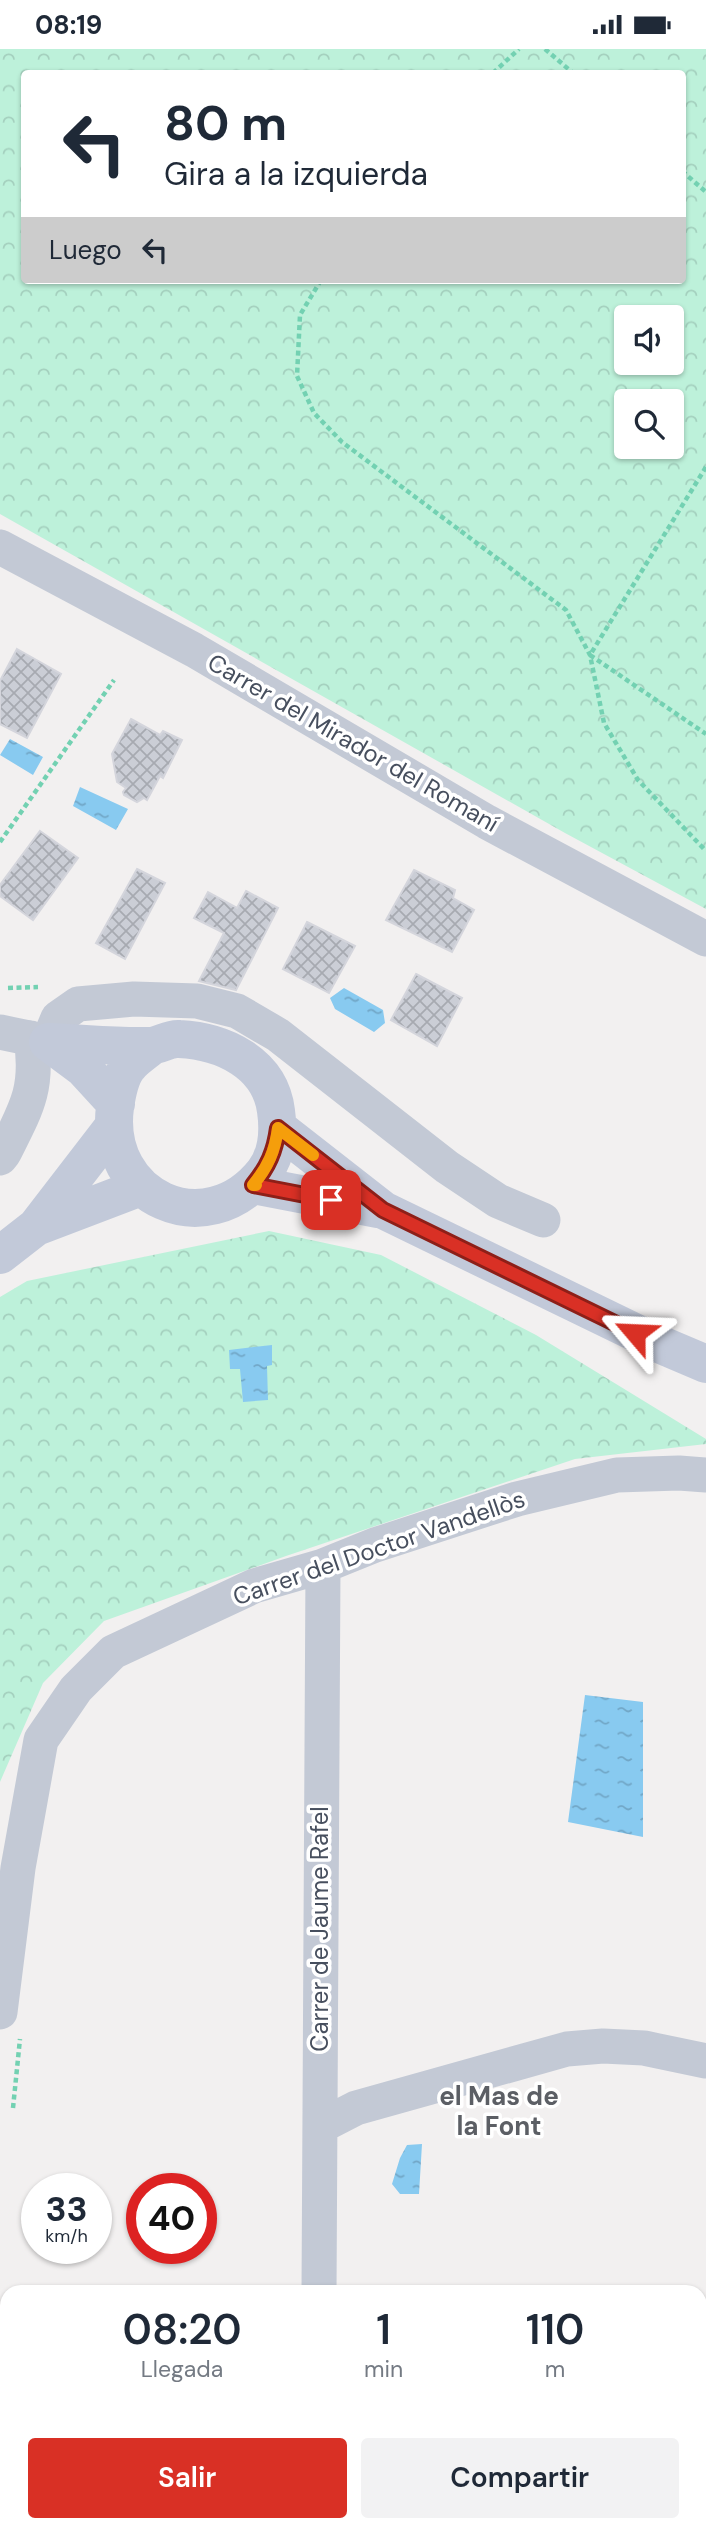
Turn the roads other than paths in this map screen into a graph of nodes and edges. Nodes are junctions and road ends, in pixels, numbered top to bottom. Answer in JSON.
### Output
{"nodes":[{"id":1,"x":0,"y":547,"type":"edge"},
{"id":2,"x":706,"y":939,"type":"edge"},
{"id":3,"x":26,"y":1037,"type":"edge"},
{"id":4,"x":152,"y":1046,"type":"junction"},
{"id":5,"x":114,"y":1115,"type":"junction"},
{"id":6,"x":278,"y":1128,"type":"junction"},
{"id":7,"x":0,"y":1158,"type":"edge"},
{"id":8,"x":253,"y":1185,"type":"junction"},
{"id":9,"x":141,"y":1187,"type":"junction"},
{"id":10,"x":383,"y":1210,"type":"junction"},
{"id":11,"x":543,"y":1220,"type":"dead end"},
{"id":12,"x":36,"y":1227,"type":"junction"},
{"id":13,"x":0,"y":1255,"type":"edge"},
{"id":14,"x":706,"y":1364,"type":"edge"},
{"id":15,"x":706,"y":1475,"type":"edge"},
{"id":16,"x":323,"y":1566,"type":"junction"},
{"id":17,"x":0,"y":2012,"type":"edge"},
{"id":18,"x":706,"y":2061,"type":"edge"},
{"id":19,"x":321,"y":2126,"type":"junction"},
{"id":20,"x":319,"y":2285,"type":"edge"}],
"edges":[{"from":1,"to":2,"type":"street","name":"Carrer del Mirador del Romaní"},
{"from":3,"to":4,"type":"street"},
{"from":3,"to":5,"type":"street"},
{"from":3,"to":7,"type":"street"},
{"from":3,"to":11,"type":"street"},
{"from":4,"to":5,"type":"street"},
{"from":4,"to":6,"type":"street"},
{"from":5,"to":9,"type":"street"},
{"from":5,"to":12,"type":"street"},
{"from":6,"to":8,"type":"street"},
{"from":6,"to":10,"type":"street"},
{"from":8,"to":9,"type":"street"},
{"from":8,"to":10,"type":"street"},
{"from":9,"to":12,"type":"street"},
{"from":10,"to":14,"type":"street"},
{"from":12,"to":13,"type":"street"},
{"from":15,"to":16,"type":"street","name":"Carrer del Doctor Vandellòs"},
{"from":16,"to":17,"type":"street","name":"Carrer del Doctor Vandellòs"},
{"from":16,"to":19,"type":"street","name":"Carrer de Jaume Rafel"},
{"from":18,"to":19,"type":"street"},
{"from":19,"to":20,"type":"street","name":"Carrer de Jaume Rafel"}]}
